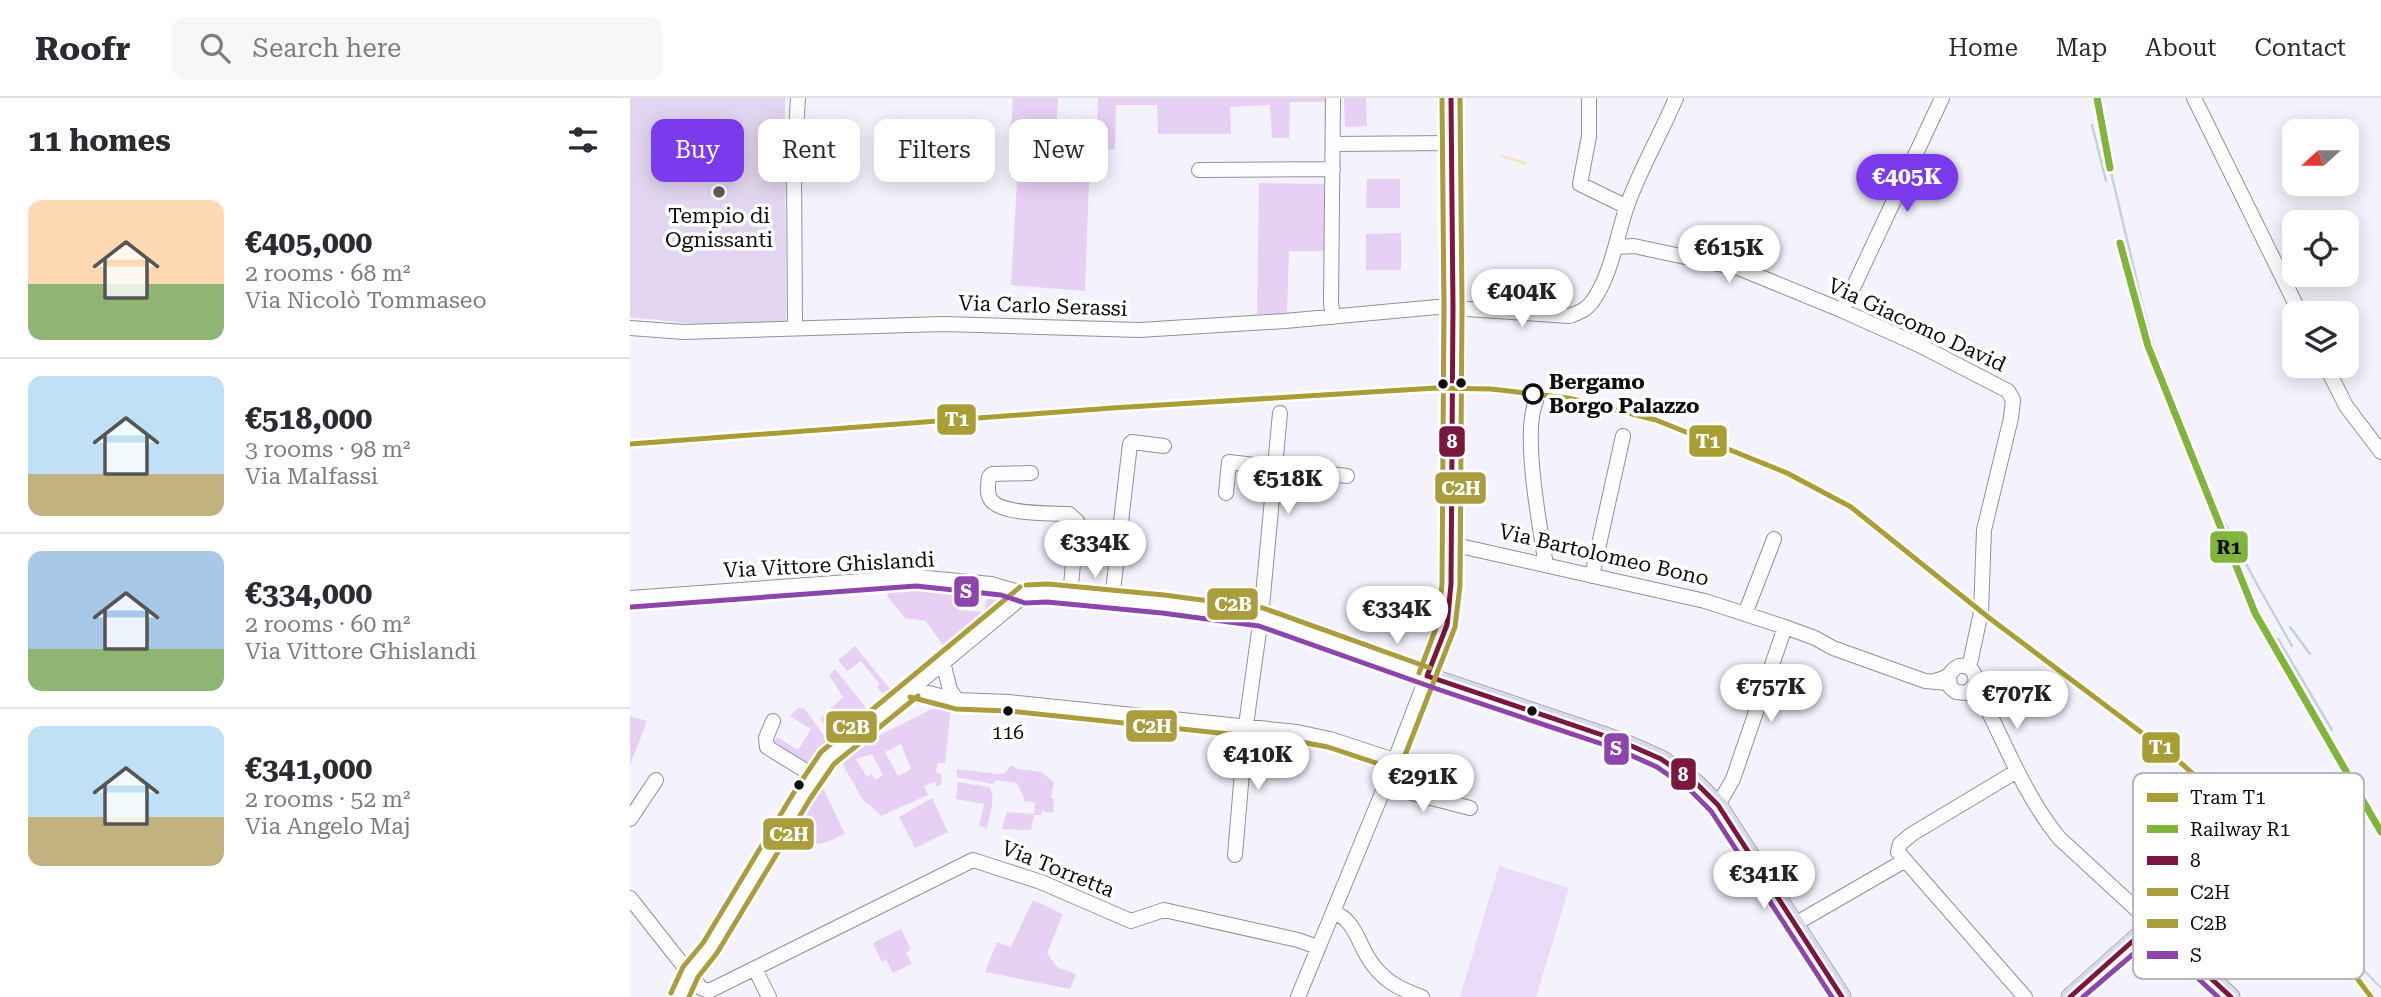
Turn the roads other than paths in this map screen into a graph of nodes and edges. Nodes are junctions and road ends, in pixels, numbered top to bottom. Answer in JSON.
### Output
{"nodes":[{"id":1,"x":798,"y":98,"type":"edge"},
{"id":2,"x":1333,"y":98,"type":"edge"},
{"id":3,"x":1451,"y":98,"type":"edge"},
{"id":4,"x":1589,"y":98,"type":"edge"},
{"id":5,"x":1676,"y":98,"type":"edge"},
{"id":6,"x":1942,"y":98,"type":"edge"},
{"id":7,"x":2194,"y":98,"type":"edge"},
{"id":8,"x":1451,"y":143,"type":"junction"},
{"id":9,"x":1333,"y":144,"type":"junction"},
{"id":10,"x":1333,"y":169,"type":"junction"},
{"id":11,"x":1199,"y":170,"type":"dead end"},
{"id":12,"x":1627,"y":206,"type":"junction"},
{"id":13,"x":1617,"y":247,"type":"junction"},
{"id":14,"x":2294,"y":301,"type":"edge"},
{"id":15,"x":1453,"y":307,"type":"junction"},
{"id":16,"x":1841,"y":310,"type":"junction"},
{"id":17,"x":1333,"y":317,"type":"junction"},
{"id":18,"x":630,"y":328,"type":"edge"},
{"id":19,"x":795,"y":328,"type":"junction"},
{"id":20,"x":2332,"y":378,"type":"edge"},
{"id":21,"x":1536,"y":401,"type":"dead end"},
{"id":22,"x":1280,"y":413,"type":"dead end"},
{"id":23,"x":1623,"y":436,"type":"dead end"},
{"id":24,"x":1164,"y":446,"type":"dead end"},
{"id":25,"x":2381,"y":452,"type":"edge"},
{"id":26,"x":1276,"y":468,"type":"junction"},
{"id":27,"x":1031,"y":473,"type":"dead end"},
{"id":28,"x":1347,"y":476,"type":"dead end"},
{"id":29,"x":1226,"y":494,"type":"dead end"},
{"id":30,"x":1774,"y":539,"type":"dead end"},
{"id":31,"x":1451,"y":544,"type":"junction"},
{"id":32,"x":1546,"y":565,"type":"junction"},
{"id":33,"x":1592,"y":576,"type":"junction"},
{"id":34,"x":1026,"y":594,"type":"junction"},
{"id":35,"x":1070,"y":596,"type":"junction"},
{"id":36,"x":630,"y":598,"type":"edge"},
{"id":37,"x":1112,"y":600,"type":"junction"},
{"id":38,"x":1745,"y":614,"type":"junction"},
{"id":39,"x":1261,"y":617,"type":"junction"},
{"id":40,"x":1785,"y":627,"type":"junction"},
{"id":41,"x":943,"y":662,"type":"junction"},
{"id":42,"x":1969,"y":668,"type":"junction"},
{"id":43,"x":1427,"y":676,"type":"junction"},
{"id":44,"x":1949,"y":679,"type":"junction"},
{"id":45,"x":1973,"y":688,"type":"junction"},
{"id":46,"x":912,"y":689,"type":"junction"},
{"id":47,"x":957,"y":700,"type":"junction"},
{"id":48,"x":773,"y":722,"type":"dead end"},
{"id":49,"x":1246,"y":725,"type":"junction"},
{"id":50,"x":1395,"y":760,"type":"junction"},
{"id":51,"x":2017,"y":771,"type":"junction"},
{"id":52,"x":814,"y":776,"type":"junction"},
{"id":53,"x":656,"y":780,"type":"dead end"},
{"id":54,"x":1385,"y":786,"type":"junction"},
{"id":55,"x":1718,"y":805,"type":"junction"},
{"id":56,"x":1470,"y":808,"type":"dead end"},
{"id":57,"x":630,"y":819,"type":"edge"},
{"id":58,"x":1235,"y":855,"type":"dead end"},
{"id":59,"x":1904,"y":861,"type":"junction"},
{"id":60,"x":630,"y":898,"type":"edge"},
{"id":61,"x":2133,"y":910,"type":"edge"},
{"id":62,"x":1333,"y":912,"type":"junction"},
{"id":63,"x":1795,"y":924,"type":"junction"},
{"id":64,"x":2133,"y":939,"type":"edge"},
{"id":65,"x":1317,"y":947,"type":"junction"},
{"id":66,"x":755,"y":969,"type":"junction"},
{"id":67,"x":690,"y":972,"type":"junction"},
{"id":68,"x":2210,"y":979,"type":"edge"},
{"id":69,"x":679,"y":997,"type":"edge"},
{"id":70,"x":769,"y":997,"type":"edge"},
{"id":71,"x":1298,"y":997,"type":"edge"},
{"id":72,"x":1422,"y":997,"type":"edge"},
{"id":73,"x":1843,"y":997,"type":"edge"},
{"id":74,"x":2025,"y":997,"type":"edge"},
{"id":75,"x":2070,"y":997,"type":"edge"},
{"id":76,"x":2231,"y":997,"type":"edge"}],
"edges":[{"from":1,"to":19,"type":"street"},
{"from":2,"to":9,"type":"street"},
{"from":3,"to":8,"type":"main road"},
{"from":4,"to":12,"type":"street"},
{"from":5,"to":12,"type":"street"},
{"from":6,"to":16,"type":"street"},
{"from":7,"to":14,"type":"street"},
{"from":8,"to":9,"type":"street"},
{"from":8,"to":15,"type":"main road"},
{"from":9,"to":10,"type":"street"},
{"from":10,"to":11,"type":"street"},
{"from":10,"to":17,"type":"street"},
{"from":12,"to":13,"type":"street"},
{"from":13,"to":15,"type":"street","name":"Via Carlo Serassi"},
{"from":13,"to":16,"type":"street","name":"Via Giacomo David"},
{"from":15,"to":17,"type":"street","name":"Via Carlo Serassi"},
{"from":15,"to":31,"type":"main road"},
{"from":16,"to":42,"type":"street","name":"Via Giacomo David"},
{"from":17,"to":19,"type":"street","name":"Via Carlo Serassi"},
{"from":18,"to":19,"type":"street","name":"Via Carlo Serassi"},
{"from":20,"to":25,"type":"street"},
{"from":21,"to":32,"type":"street"},
{"from":22,"to":26,"type":"street"},
{"from":23,"to":33,"type":"street"},
{"from":24,"to":37,"type":"street"},
{"from":26,"to":28,"type":"street"},
{"from":26,"to":29,"type":"street"},
{"from":26,"to":39,"type":"street"},
{"from":27,"to":35,"type":"street"},
{"from":30,"to":38,"type":"street"},
{"from":31,"to":32,"type":"street","name":"Via Bartolomeo Bono"},
{"from":31,"to":43,"type":"main road"},
{"from":32,"to":33,"type":"street","name":"Via Bartolomeo Bono"},
{"from":33,"to":38,"type":"street","name":"Via Bartolomeo Bono"},
{"from":34,"to":35,"type":"street","name":"Via Vittore Ghislandi"},
{"from":34,"to":36,"type":"street","name":"Via Vittore Ghislandi"},
{"from":34,"to":41,"type":"street"},
{"from":35,"to":37,"type":"street","name":"Via Vittore Ghislandi"},
{"from":37,"to":39,"type":"street","name":"Via Vittore Ghislandi"},
{"from":38,"to":40,"type":"street","name":"Via Bartolomeo Bono"},
{"from":39,"to":43,"type":"street","name":"Via Vittore Ghislandi"},
{"from":39,"to":49,"type":"street"},
{"from":40,"to":44,"type":"street","name":"Via Bartolomeo Bono"},
{"from":40,"to":55,"type":"street"},
{"from":41,"to":46,"type":"street"},
{"from":41,"to":47,"type":"street"},
{"from":42,"to":44,"type":"street","name":"Via Bartolomeo Bono"},
{"from":42,"to":45,"type":"street"},
{"from":43,"to":50,"type":"street"},
{"from":43,"to":55,"type":"main road"},
{"from":44,"to":45,"type":"street","name":"Via Bartolomeo Bono"},
{"from":45,"to":51,"type":"street"},
{"from":46,"to":47,"type":"street"},
{"from":46,"to":52,"type":"street"},
{"from":47,"to":49,"type":"street"},
{"from":48,"to":52,"type":"street"},
{"from":49,"to":50,"type":"street"},
{"from":49,"to":58,"type":"street"},
{"from":50,"to":54,"type":"street"},
{"from":51,"to":59,"type":"street"},
{"from":51,"to":61,"type":"street"},
{"from":52,"to":67,"type":"street"},
{"from":53,"to":57,"type":"street"},
{"from":54,"to":56,"type":"street"},
{"from":54,"to":62,"type":"street"},
{"from":55,"to":63,"type":"main road"},
{"from":59,"to":63,"type":"street"},
{"from":59,"to":74,"type":"street"},
{"from":60,"to":67,"type":"street"},
{"from":62,"to":65,"type":"street"},
{"from":62,"to":72,"type":"street"},
{"from":63,"to":73,"type":"main road"},
{"from":64,"to":75,"type":"main road"},
{"from":65,"to":66,"type":"street","name":"Via Torretta"},
{"from":65,"to":71,"type":"street"},
{"from":66,"to":67,"type":"street","name":"Via Torretta"},
{"from":66,"to":70,"type":"street"},
{"from":67,"to":69,"type":"street"},
{"from":68,"to":76,"type":"main road"}]}
